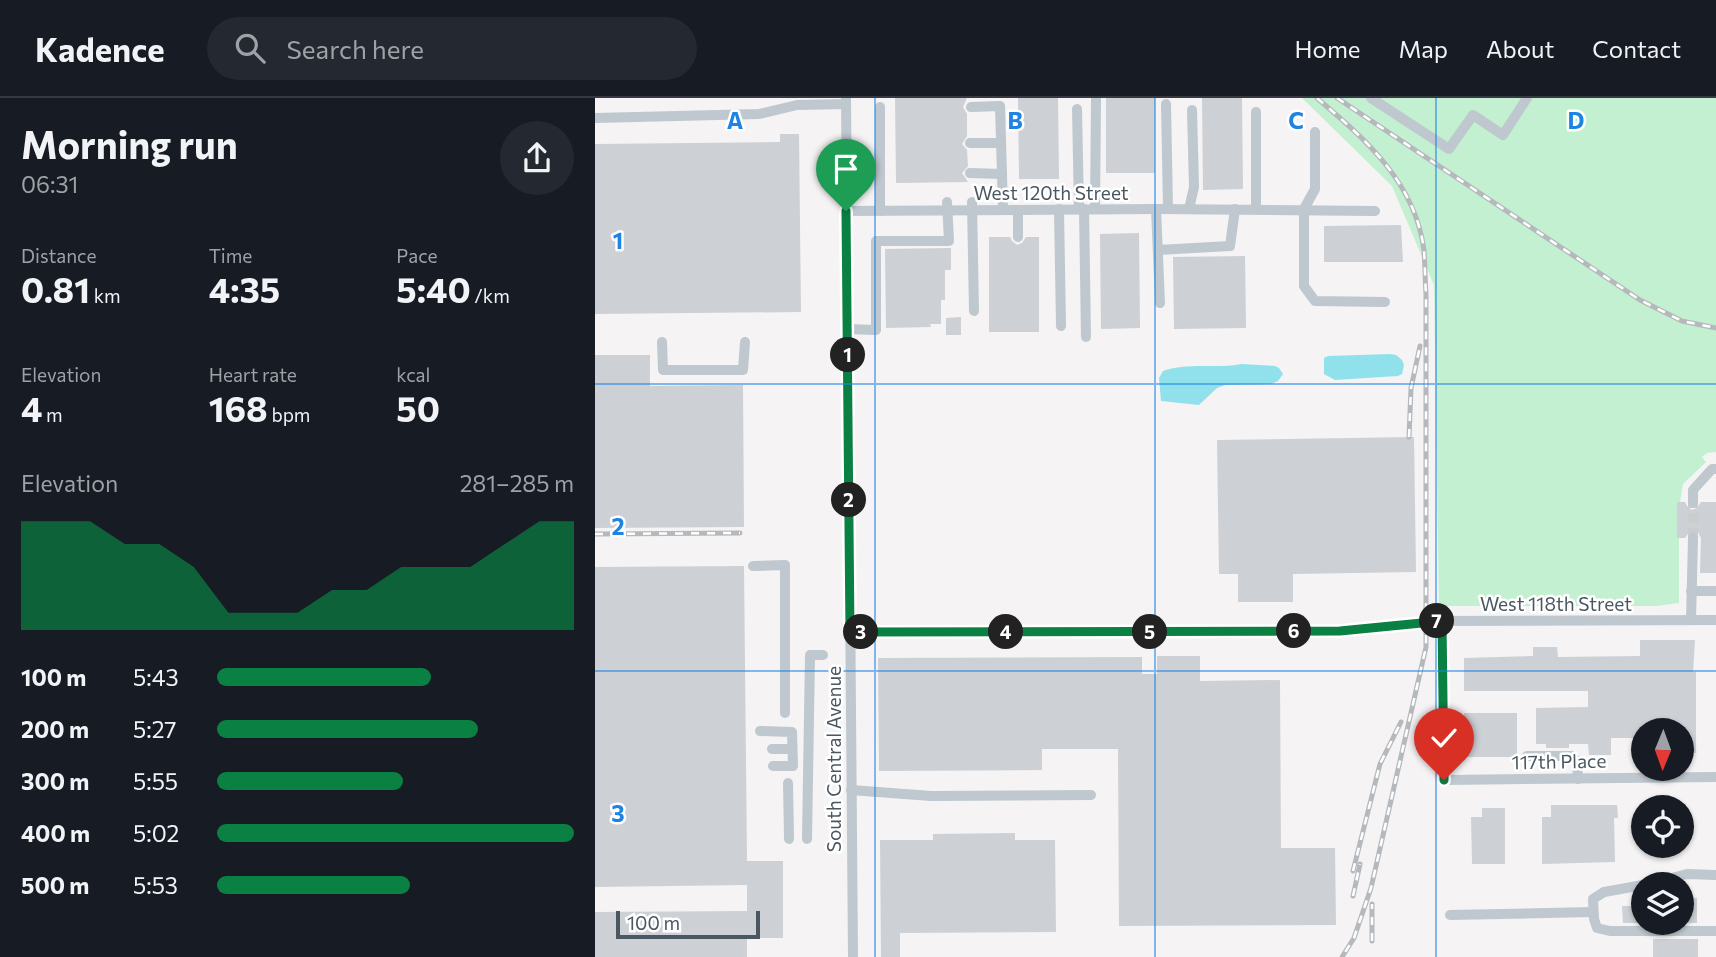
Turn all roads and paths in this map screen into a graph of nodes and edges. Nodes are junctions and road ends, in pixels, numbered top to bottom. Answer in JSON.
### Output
{"nodes":[{"id":1,"x":1371,"y":98,"type":"edge"},
{"id":2,"x":1527,"y":98,"type":"edge"},
{"id":3,"x":1095,"y":100,"type":"dead end"},
{"id":4,"x":846,"y":101,"type":"edge"},
{"id":5,"x":1166,"y":104,"type":"dead end"},
{"id":6,"x":880,"y":107,"type":"dead end"},
{"id":7,"x":971,"y":107,"type":"dead end"},
{"id":8,"x":1077,"y":109,"type":"dead end"},
{"id":9,"x":1192,"y":110,"type":"dead end"},
{"id":10,"x":1256,"y":112,"type":"dead end"},
{"id":11,"x":595,"y":118,"type":"edge"},
{"id":12,"x":1315,"y":132,"type":"dead end"},
{"id":13,"x":1001,"y":142,"type":"junction"},
{"id":14,"x":970,"y":143,"type":"dead end"},
{"id":15,"x":970,"y":173,"type":"dead end"},
{"id":16,"x":1002,"y":174,"type":"junction"},
{"id":17,"x":947,"y":206,"type":"junction"},
{"id":18,"x":972,"y":206,"type":"junction"},
{"id":19,"x":1059,"y":209,"type":"junction"},
{"id":20,"x":1086,"y":209,"type":"junction"},
{"id":21,"x":1156,"y":209,"type":"junction"},
{"id":22,"x":1168,"y":209,"type":"junction"},
{"id":23,"x":1189,"y":209,"type":"junction"},
{"id":24,"x":1256,"y":209,"type":"junction"},
{"id":25,"x":1304,"y":209,"type":"junction"},
{"id":26,"x":1003,"y":210,"type":"junction"},
{"id":27,"x":1018,"y":210,"type":"junction"},
{"id":28,"x":846,"y":211,"type":"junction"},
{"id":29,"x":880,"y":211,"type":"junction"},
{"id":30,"x":1375,"y":211,"type":"dead end"},
{"id":31,"x":1235,"y":213,"type":"junction"},
{"id":32,"x":1018,"y":237,"type":"dead end"},
{"id":33,"x":1157,"y":250,"type":"junction"},
{"id":34,"x":1385,"y":302,"type":"dead end"},
{"id":35,"x":1160,"y":303,"type":"dead end"},
{"id":36,"x":974,"y":312,"type":"dead end"},
{"id":37,"x":1061,"y":326,"type":"dead end"},
{"id":38,"x":848,"y":329,"type":"junction"},
{"id":39,"x":1086,"y":337,"type":"dead end"},
{"id":40,"x":661,"y":342,"type":"dead end"},
{"id":41,"x":745,"y":342,"type":"dead end"},
{"id":42,"x":1716,"y":469,"type":"edge"},
{"id":43,"x":1693,"y":502,"type":"tunnel mouth"},
{"id":44,"x":1693,"y":538,"type":"tunnel mouth"},
{"id":45,"x":753,"y":566,"type":"dead end"},
{"id":46,"x":1691,"y":591,"type":"junction"},
{"id":47,"x":1716,"y":591,"type":"edge"},
{"id":48,"x":1692,"y":620,"type":"junction"},
{"id":49,"x":1716,"y":620,"type":"edge"},
{"id":50,"x":1442,"y":621,"type":"junction"},
{"id":51,"x":850,"y":632,"type":"junction"},
{"id":52,"x":823,"y":655,"type":"dead end"},
{"id":53,"x":785,"y":713,"type":"dead end"},
{"id":54,"x":760,"y":732,"type":"dead end"},
{"id":55,"x":808,"y":741,"type":"junction"},
{"id":56,"x":792,"y":745,"type":"junction"},
{"id":57,"x":772,"y":749,"type":"dead end"},
{"id":58,"x":1527,"y":756,"type":"dead end"},
{"id":59,"x":773,"y":766,"type":"dead end"},
{"id":60,"x":1716,"y":777,"type":"edge"},
{"id":61,"x":1578,"y":779,"type":"junction"},
{"id":62,"x":788,"y":783,"type":"dead end"},
{"id":63,"x":851,"y":790,"type":"junction"},
{"id":64,"x":1091,"y":795,"type":"dead end"},
{"id":65,"x":789,"y":839,"type":"dead end"},
{"id":66,"x":807,"y":839,"type":"dead end"},
{"id":67,"x":1694,"y":874,"type":"edge"},
{"id":68,"x":1716,"y":874,"type":"edge"},
{"id":69,"x":1631,"y":887,"type":"edge"},
{"id":70,"x":1593,"y":912,"type":"junction"},
{"id":71,"x":1450,"y":915,"type":"dead end"},
{"id":72,"x":1716,"y":931,"type":"edge"},
{"id":73,"x":853,"y":957,"type":"edge"}],
"edges":[{"from":1,"to":2,"type":"street"},
{"from":3,"to":20,"type":"street"},
{"from":4,"to":11,"type":"street"},
{"from":4,"to":28,"type":"street","name":"South Central Avenue"},
{"from":5,"to":22,"type":"street"},
{"from":6,"to":29,"type":"street"},
{"from":7,"to":13,"type":"street"},
{"from":8,"to":20,"type":"street"},
{"from":9,"to":23,"type":"street"},
{"from":10,"to":24,"type":"street"},
{"from":12,"to":25,"type":"street"},
{"from":13,"to":14,"type":"street"},
{"from":13,"to":16,"type":"street"},
{"from":15,"to":16,"type":"street"},
{"from":16,"to":26,"type":"street"},
{"from":17,"to":18,"type":"street","name":"West 120th Street"},
{"from":17,"to":29,"type":"street","name":"West 120th Street"},
{"from":17,"to":38,"type":"street"},
{"from":18,"to":26,"type":"street","name":"West 120th Street"},
{"from":18,"to":36,"type":"street"},
{"from":19,"to":20,"type":"street","name":"West 120th Street"},
{"from":19,"to":27,"type":"street","name":"West 120th Street"},
{"from":19,"to":37,"type":"street"},
{"from":20,"to":21,"type":"street","name":"West 120th Street"},
{"from":20,"to":39,"type":"street"},
{"from":21,"to":22,"type":"street","name":"West 120th Street"},
{"from":21,"to":33,"type":"street"},
{"from":22,"to":23,"type":"street","name":"West 120th Street"},
{"from":23,"to":31,"type":"street","name":"West 120th Street"},
{"from":24,"to":25,"type":"street","name":"West 120th Street"},
{"from":24,"to":31,"type":"street","name":"West 120th Street"},
{"from":25,"to":30,"type":"street","name":"West 120th Street"},
{"from":25,"to":34,"type":"street"},
{"from":26,"to":27,"type":"street","name":"West 120th Street"},
{"from":27,"to":32,"type":"street"},
{"from":28,"to":29,"type":"street","name":"West 120th Street"},
{"from":28,"to":38,"type":"street","name":"South Central Avenue"},
{"from":31,"to":33,"type":"street"},
{"from":33,"to":35,"type":"street"},
{"from":38,"to":51,"type":"street","name":"South Central Avenue"},
{"from":40,"to":41,"type":"street"},
{"from":42,"to":43,"type":"street"},
{"from":44,"to":46,"type":"street"},
{"from":45,"to":53,"type":"street"},
{"from":46,"to":47,"type":"street"},
{"from":46,"to":48,"type":"street"},
{"from":48,"to":49,"type":"street","name":"West 118th Street"},
{"from":48,"to":50,"type":"street","name":"West 118th Street"},
{"from":50,"to":51,"type":"street","name":"West 118th Street"},
{"from":50,"to":61,"type":"street","name":"117th Place"},
{"from":51,"to":63,"type":"street","name":"South Central Avenue"},
{"from":52,"to":55,"type":"street"},
{"from":54,"to":56,"type":"street"},
{"from":55,"to":56,"type":"street"},
{"from":55,"to":66,"type":"street"},
{"from":56,"to":57,"type":"street"},
{"from":56,"to":59,"type":"street"},
{"from":58,"to":61,"type":"street"},
{"from":60,"to":61,"type":"street","name":"117th Place"},
{"from":62,"to":65,"type":"street"},
{"from":63,"to":64,"type":"street"},
{"from":63,"to":73,"type":"street","name":"South Central Avenue"},
{"from":67,"to":68,"type":"street"},
{"from":69,"to":70,"type":"street"},
{"from":70,"to":71,"type":"street"},
{"from":70,"to":72,"type":"street"}]}
